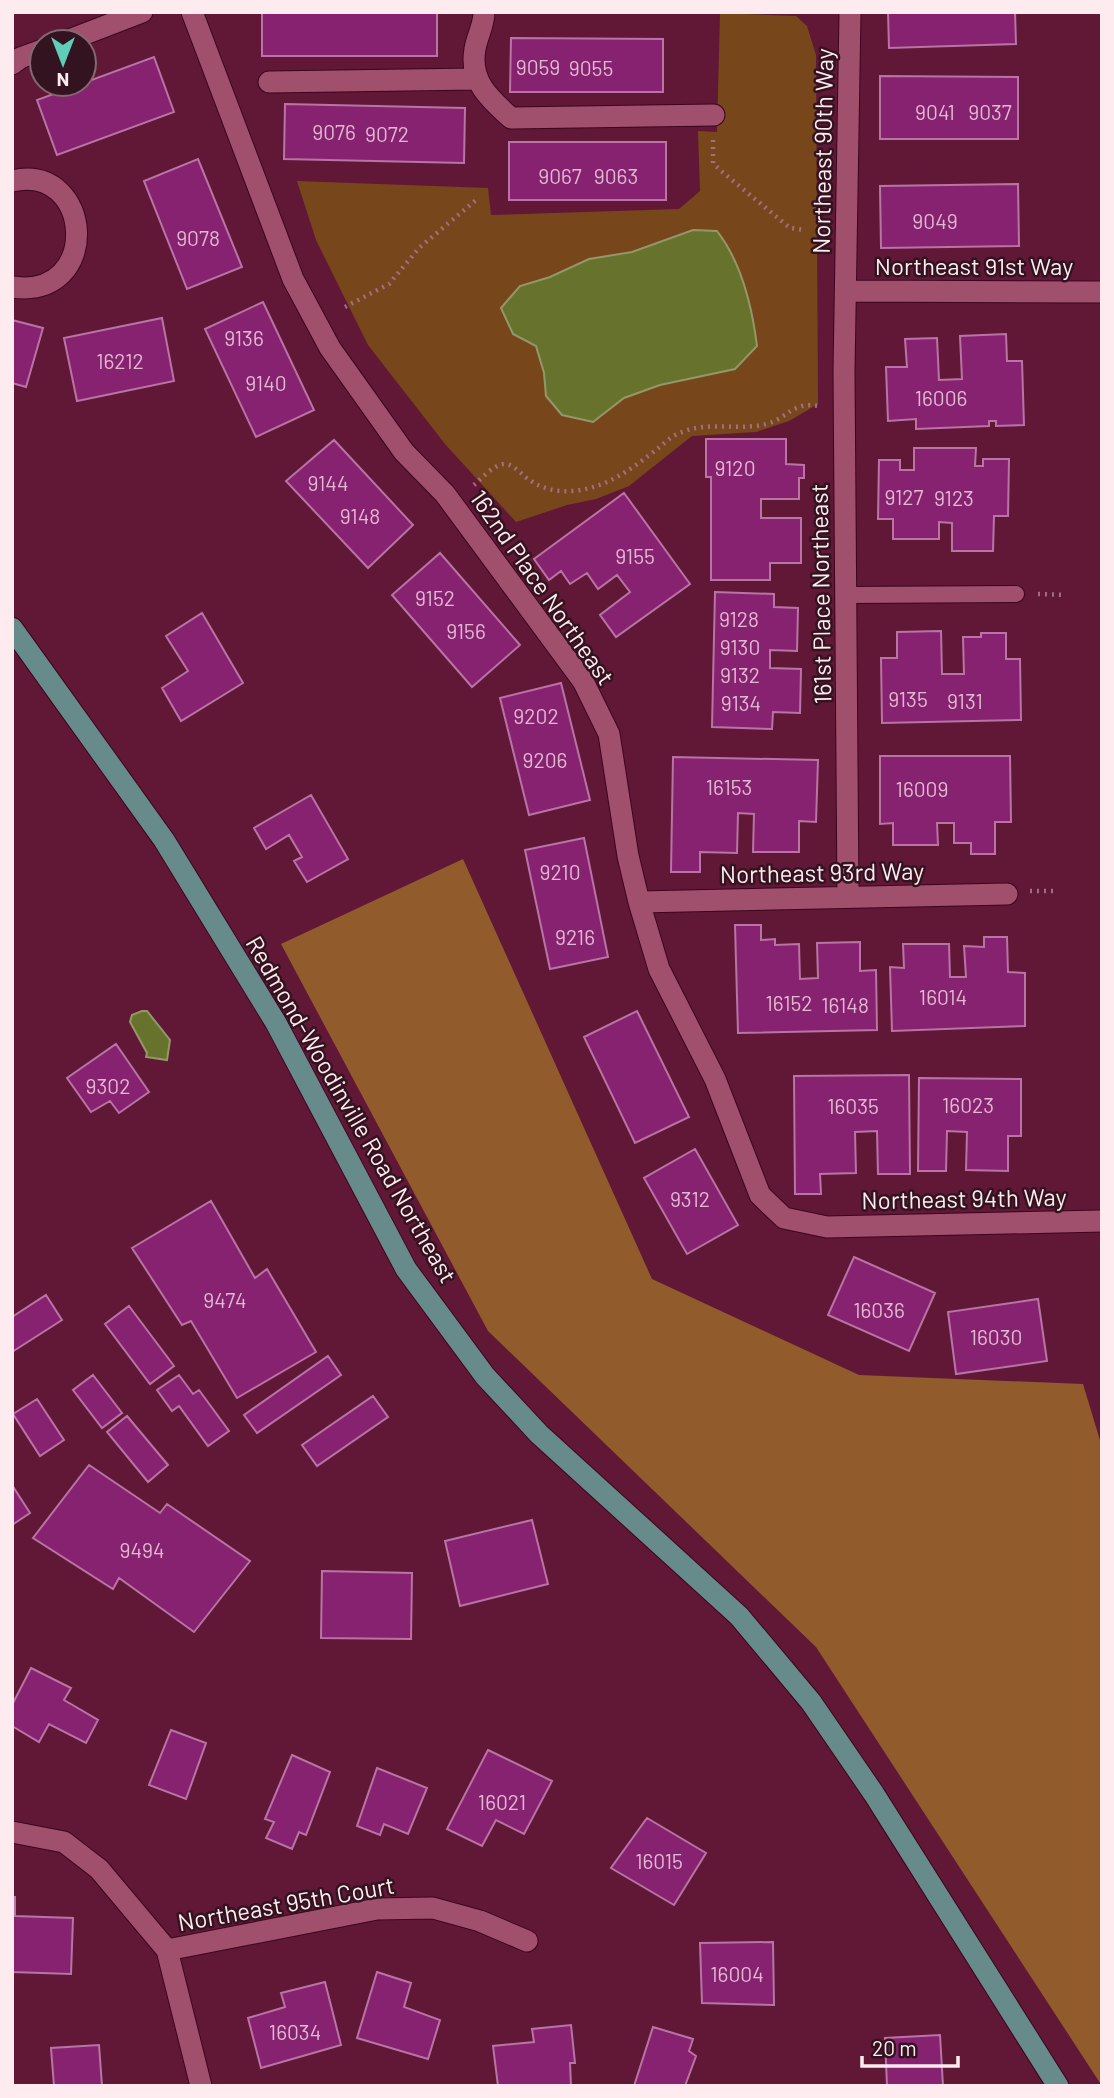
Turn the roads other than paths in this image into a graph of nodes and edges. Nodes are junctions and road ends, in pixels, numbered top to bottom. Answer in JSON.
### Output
{"nodes":[{"id":1,"x":142,"y":12,"type":"edge"},
{"id":2,"x":192,"y":12,"type":"edge"},
{"id":3,"x":484,"y":12,"type":"edge"},
{"id":4,"x":850,"y":12,"type":"edge"},
{"id":5,"x":98,"y":29,"type":"edge"},
{"id":6,"x":28,"y":55,"type":"edge"},
{"id":7,"x":12,"y":64,"type":"edge"},
{"id":8,"x":476,"y":79,"type":"junction"},
{"id":9,"x":269,"y":82,"type":"dead end"},
{"id":10,"x":710,"y":115,"type":"road end"},
{"id":11,"x":12,"y":181,"type":"edge"},
{"id":12,"x":12,"y":287,"type":"edge"},
{"id":13,"x":847,"y":291,"type":"junction"},
{"id":14,"x":1102,"y":292,"type":"edge"},
{"id":15,"x":1016,"y":594,"type":"dead end"},
{"id":16,"x":846,"y":595,"type":"junction"},
{"id":17,"x":12,"y":628,"type":"edge"},
{"id":18,"x":1014,"y":893,"type":"road end"},
{"id":19,"x":848,"y":897,"type":"junction"},
{"id":20,"x":639,"y":902,"type":"junction"},
{"id":21,"x":1102,"y":1221,"type":"edge"},
{"id":22,"x":827,"y":1227,"type":"joint"},
{"id":23,"x":12,"y":1832,"type":"edge"},
{"id":24,"x":527,"y":1941,"type":"dead end"},
{"id":25,"x":167,"y":1950,"type":"junction"},
{"id":26,"x":201,"y":2086,"type":"edge"},
{"id":27,"x":1058,"y":2086,"type":"edge"}],
"edges":[{"from":1,"to":5,"type":"street"},
{"from":2,"to":20,"type":"street","name":"162nd Place Northeast"},
{"from":3,"to":8,"type":"street"},
{"from":4,"to":13,"type":"street","name":"Northeast 90th Way"},
{"from":6,"to":7,"type":"street"},
{"from":8,"to":9,"type":"street"},
{"from":8,"to":10,"type":"street"},
{"from":11,"to":12,"type":"street"},
{"from":13,"to":14,"type":"street","name":"Northeast 91st Way"},
{"from":13,"to":16,"type":"street","name":"161st Place Northeast"},
{"from":15,"to":16,"type":"lane"},
{"from":16,"to":19,"type":"street","name":"161st Place Northeast"},
{"from":17,"to":27,"type":"main road","name":"Redmond-Woodinville Road Northeast"},
{"from":18,"to":19,"type":"street","name":"Northeast 93rd Way"},
{"from":19,"to":20,"type":"street","name":"Northeast 93rd Way"},
{"from":20,"to":22,"type":"street","name":"162nd Place Northeast"},
{"from":21,"to":22,"type":"street","name":"Northeast 94th Way"},
{"from":23,"to":25,"type":"street","name":"Northeast 95th Court"},
{"from":24,"to":25,"type":"street","name":"Northeast 95th Court"},
{"from":25,"to":26,"type":"street"}]}
